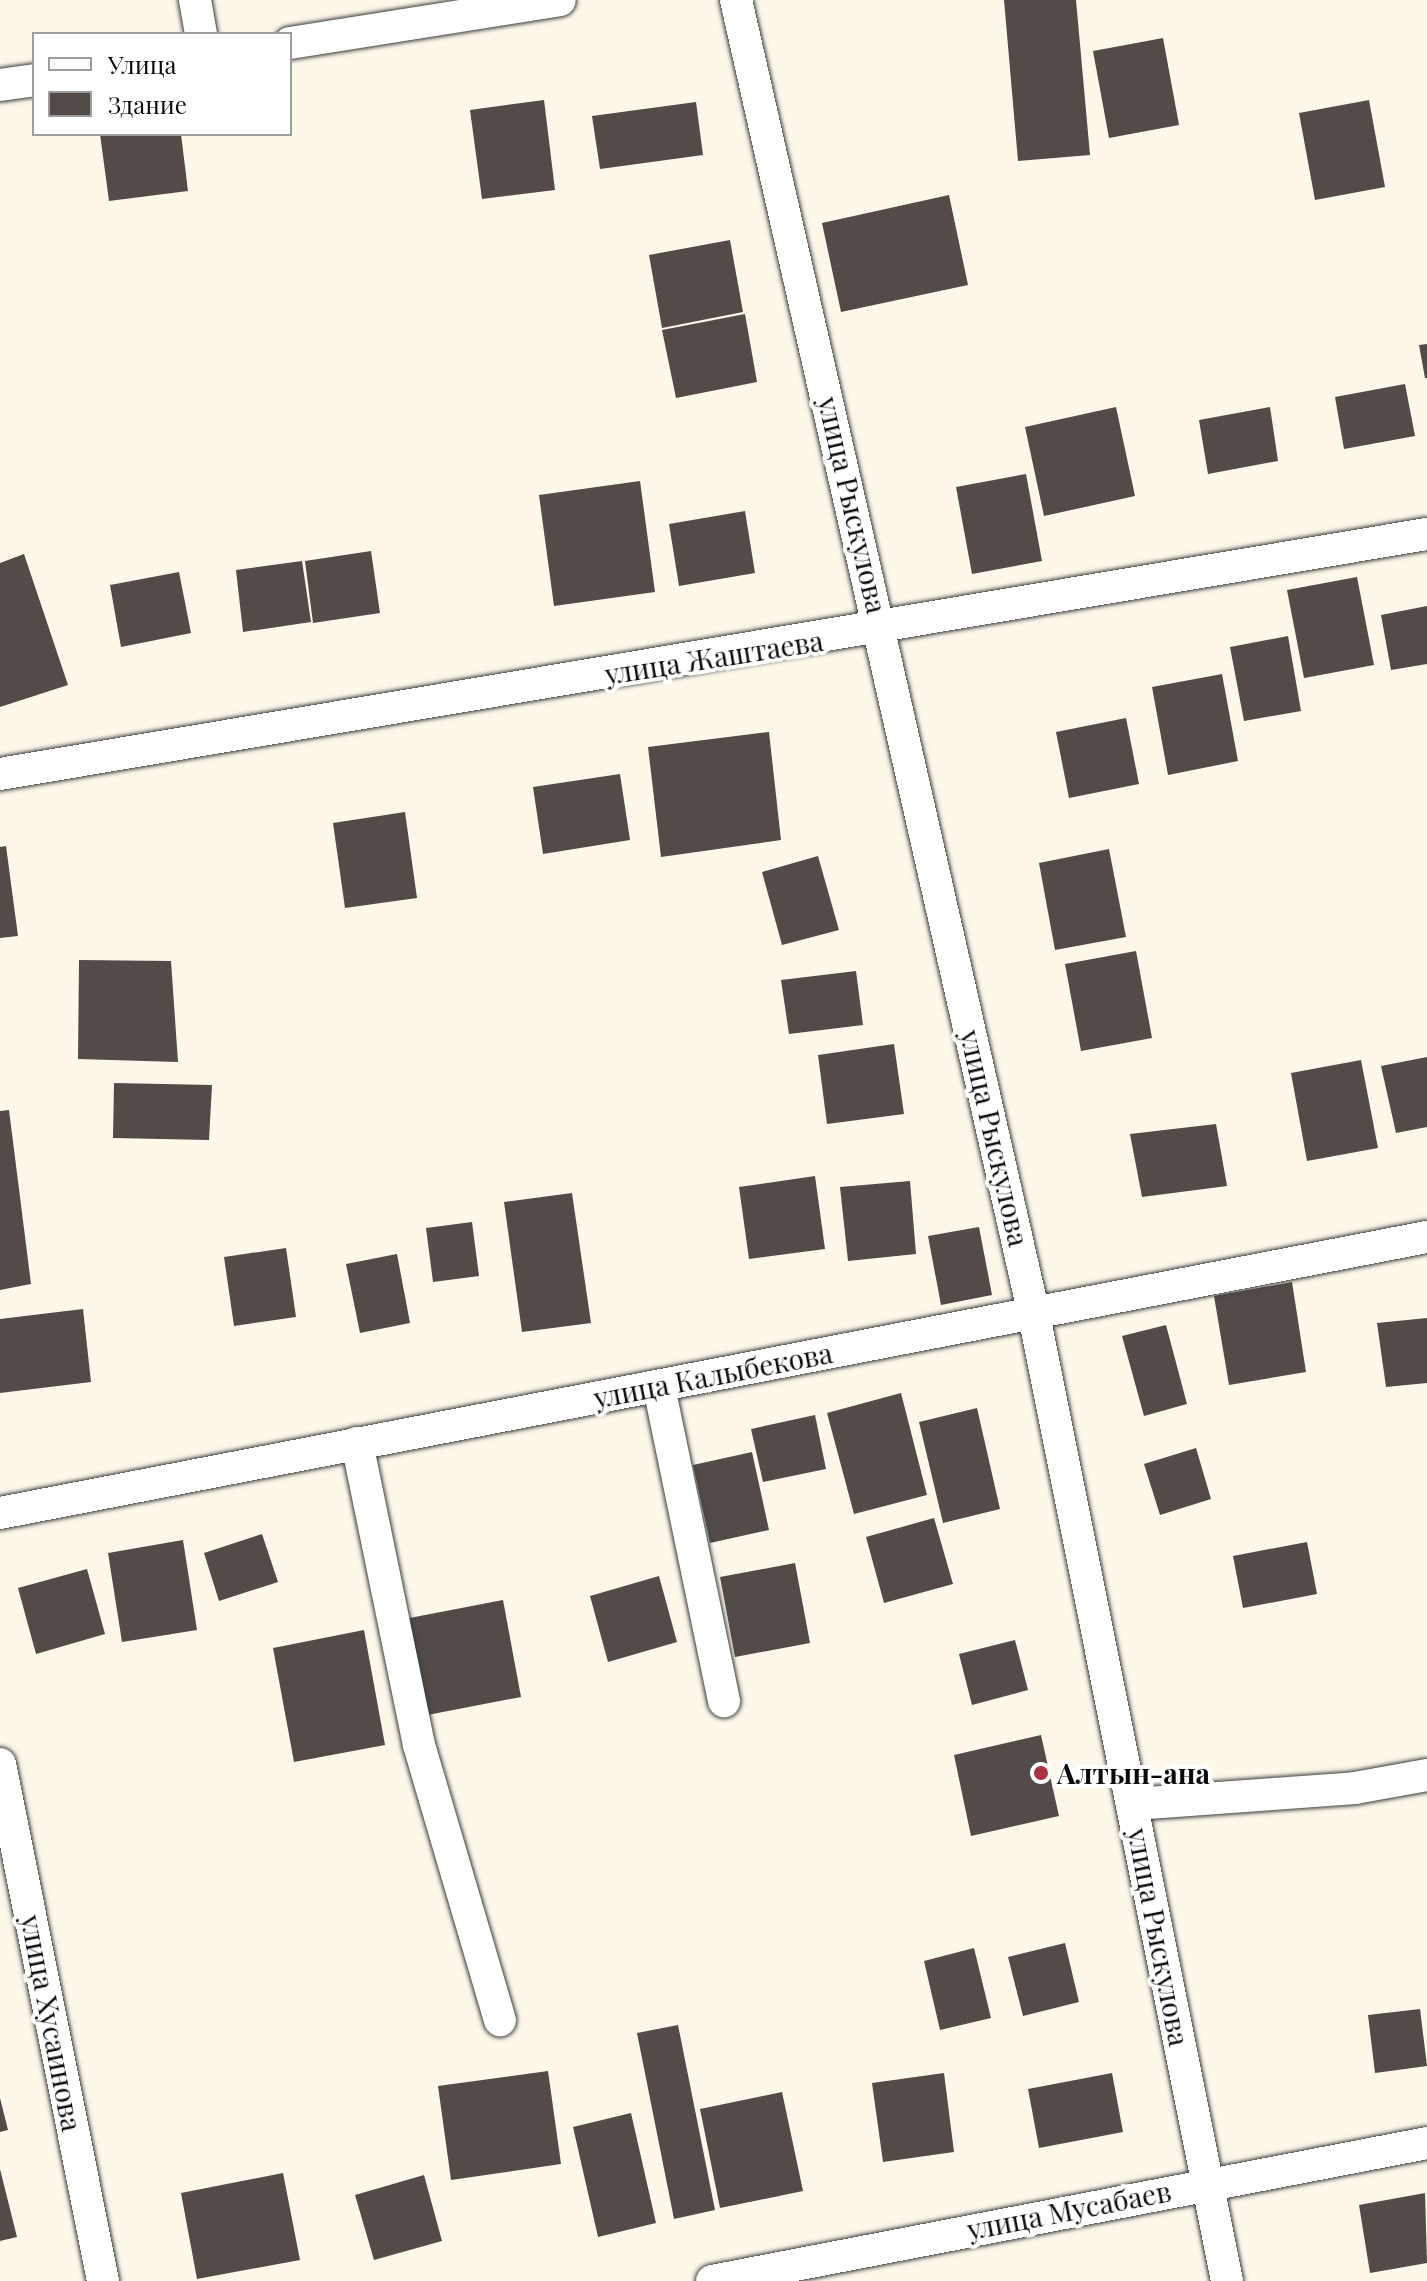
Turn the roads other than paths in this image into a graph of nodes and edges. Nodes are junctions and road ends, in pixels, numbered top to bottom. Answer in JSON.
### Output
{"nodes":[{"id":1,"x":195,"y":0,"type":"edge"},
{"id":2,"x":560,"y":0,"type":"edge"},
{"id":3,"x":736,"y":0,"type":"edge"},
{"id":4,"x":201,"y":32,"type":"edge"},
{"id":5,"x":292,"y":43,"type":"edge"},
{"id":6,"x":32,"y":80,"type":"edge"},
{"id":7,"x":0,"y":85,"type":"edge"},
{"id":8,"x":1427,"y":534,"type":"edge"},
{"id":9,"x":882,"y":630,"type":"junction"},
{"id":10,"x":0,"y":774,"type":"edge"},
{"id":11,"x":1427,"y":1237,"type":"edge"},
{"id":12,"x":1033,"y":1310,"type":"junction"},
{"id":13,"x":659,"y":1387,"type":"junction"},
{"id":14,"x":357,"y":1443,"type":"junction"},
{"id":15,"x":0,"y":1513,"type":"edge"},
{"id":16,"x":724,"y":1701,"type":"dead end"},
{"id":17,"x":0,"y":1764,"type":"edge"},
{"id":18,"x":1427,"y":1775,"type":"edge"},
{"id":19,"x":1134,"y":1804,"type":"junction"},
{"id":20,"x":500,"y":2020,"type":"dead end"},
{"id":21,"x":1427,"y":2143,"type":"edge"},
{"id":22,"x":1207,"y":2183,"type":"junction"},
{"id":23,"x":103,"y":2281,"type":"edge"},
{"id":24,"x":712,"y":2281,"type":"edge"},
{"id":25,"x":1227,"y":2281,"type":"edge"}],
"edges":[{"from":1,"to":4,"type":"street"},
{"from":2,"to":5,"type":"street"},
{"from":3,"to":9,"type":"street","name":"улица Рыскулова"},
{"from":6,"to":7,"type":"street"},
{"from":8,"to":9,"type":"street","name":"улица Жаштаева"},
{"from":9,"to":10,"type":"street","name":"улица Жаштаева"},
{"from":9,"to":12,"type":"street","name":"улица Рыскулова"},
{"from":11,"to":12,"type":"street","name":"улица Калыбекова"},
{"from":12,"to":13,"type":"street","name":"улица Калыбекова"},
{"from":12,"to":19,"type":"street","name":"улица Рыскулова"},
{"from":13,"to":14,"type":"street","name":"улица Калыбекова"},
{"from":13,"to":16,"type":"street"},
{"from":14,"to":15,"type":"street","name":"улица Калыбекова"},
{"from":14,"to":20,"type":"street"},
{"from":17,"to":23,"type":"street","name":"улица Хусаинова"},
{"from":18,"to":19,"type":"street"},
{"from":19,"to":22,"type":"street","name":"улица Рыскулова"},
{"from":21,"to":22,"type":"street","name":"улица Мусабаев"},
{"from":22,"to":24,"type":"street","name":"улица Мусабаев"},
{"from":22,"to":25,"type":"street","name":"улица Рыскулова"}]}
